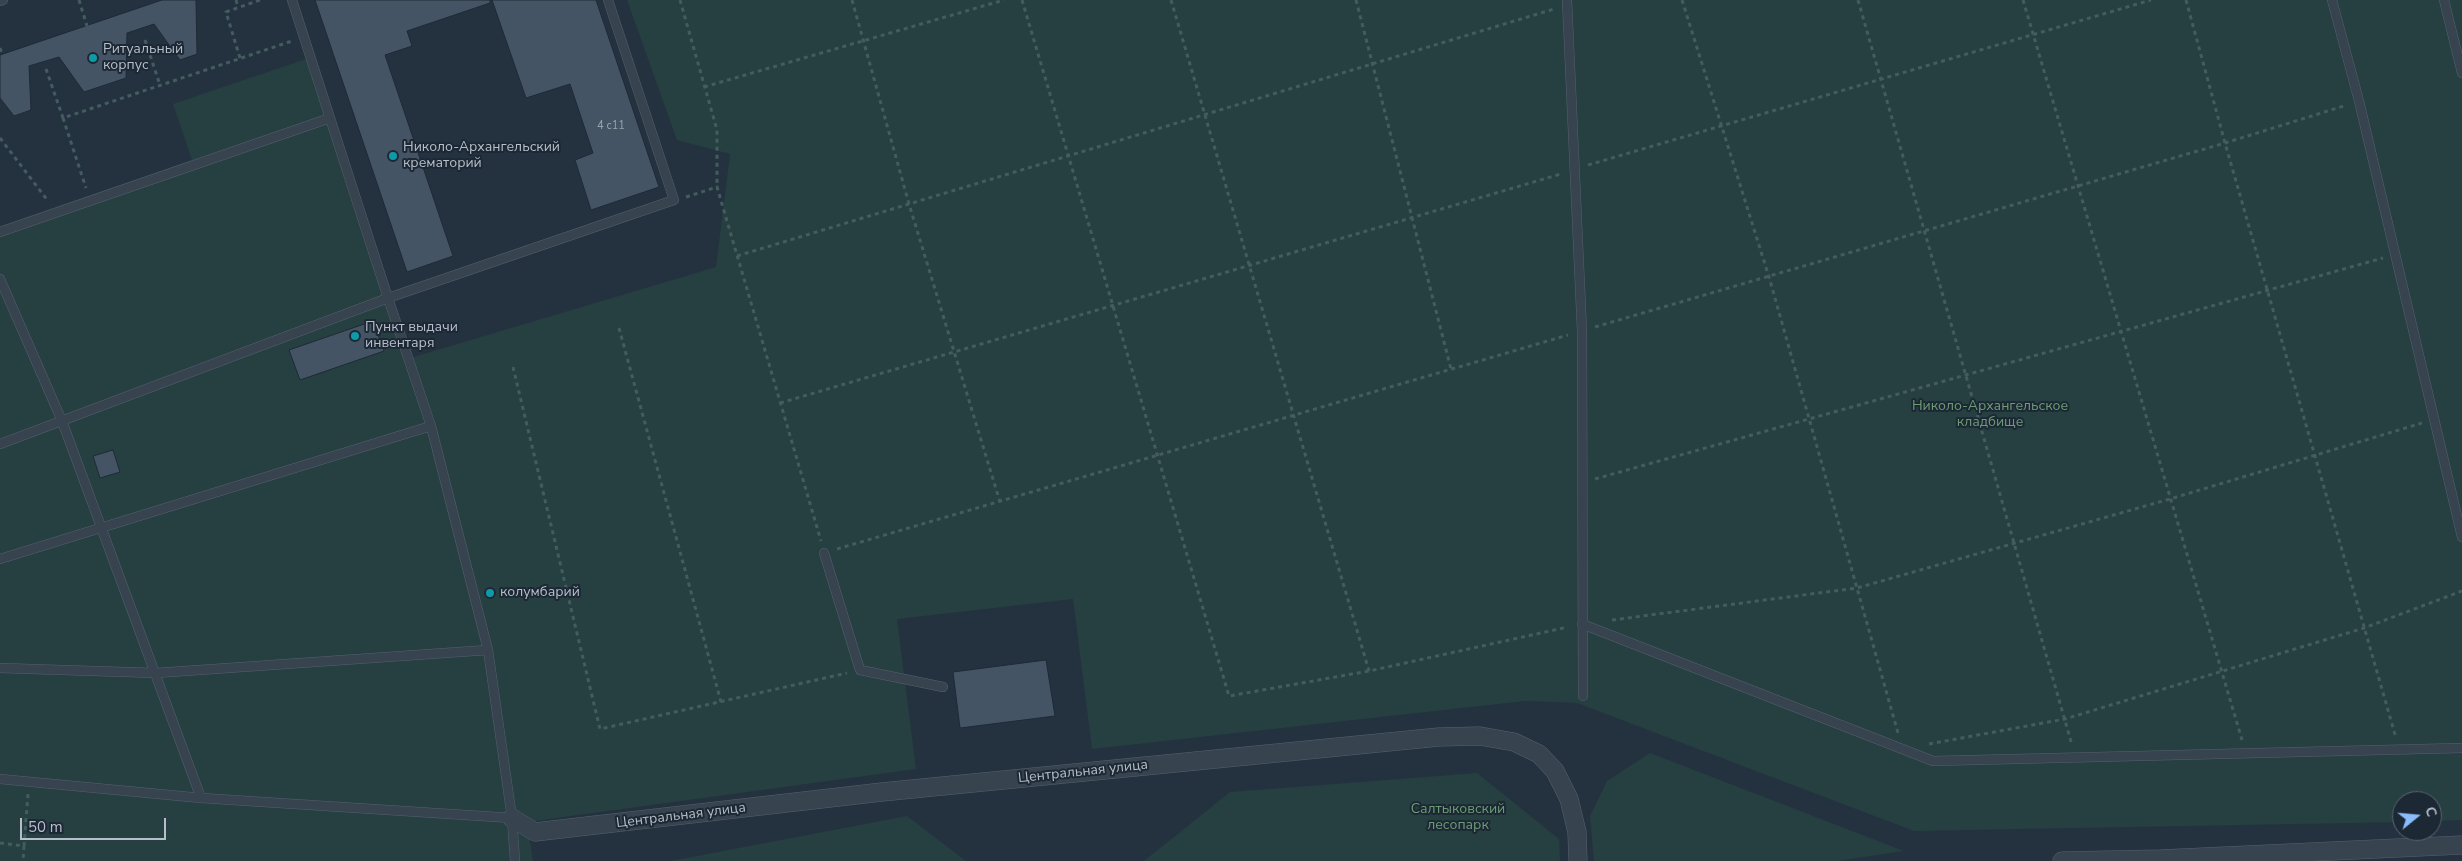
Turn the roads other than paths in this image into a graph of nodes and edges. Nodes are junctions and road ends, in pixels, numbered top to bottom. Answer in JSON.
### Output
{"nodes":[{"id":1,"x":292,"y":0,"type":"edge"},
{"id":2,"x":608,"y":0,"type":"edge"},
{"id":3,"x":2332,"y":0,"type":"edge"},
{"id":4,"x":2444,"y":0,"type":"edge"},
{"id":5,"x":1567,"y":2,"type":"edge"},
{"id":6,"x":2462,"y":73,"type":"edge"},
{"id":7,"x":330,"y":118,"type":"junction"},
{"id":8,"x":0,"y":232,"type":"edge"},
{"id":9,"x":0,"y":278,"type":"edge"},
{"id":10,"x":388,"y":298,"type":"junction"},
{"id":11,"x":62,"y":421,"type":"junction"},
{"id":12,"x":431,"y":426,"type":"junction"},
{"id":13,"x":0,"y":444,"type":"edge"},
{"id":14,"x":102,"y":528,"type":"junction"},
{"id":15,"x":2462,"y":536,"type":"edge"},
{"id":16,"x":824,"y":553,"type":"road end"},
{"id":17,"x":0,"y":559,"type":"edge"},
{"id":18,"x":1582,"y":624,"type":"junction"},
{"id":19,"x":488,"y":650,"type":"junction"},
{"id":20,"x":0,"y":668,"type":"edge"},
{"id":21,"x":156,"y":673,"type":"junction"},
{"id":22,"x":943,"y":687,"type":"dead end"},
{"id":23,"x":1583,"y":696,"type":"dead end"},
{"id":24,"x":2462,"y":748,"type":"edge"},
{"id":25,"x":0,"y":780,"type":"edge"},
{"id":26,"x":201,"y":798,"type":"junction"},
{"id":27,"x":512,"y":818,"type":"junction"},
{"id":28,"x":2462,"y":844,"type":"edge"},
{"id":29,"x":515,"y":861,"type":"edge"},
{"id":30,"x":1578,"y":861,"type":"edge"},
{"id":31,"x":2062,"y":861,"type":"edge"}],
"edges":[{"from":1,"to":7,"type":"lane"},
{"from":2,"to":10,"type":"lane"},
{"from":3,"to":15,"type":"lane"},
{"from":4,"to":6,"type":"lane"},
{"from":5,"to":18,"type":"lane"},
{"from":7,"to":8,"type":"lane"},
{"from":7,"to":10,"type":"lane"},
{"from":9,"to":11,"type":"lane"},
{"from":10,"to":11,"type":"lane"},
{"from":10,"to":12,"type":"lane"},
{"from":11,"to":13,"type":"lane"},
{"from":11,"to":14,"type":"lane"},
{"from":12,"to":14,"type":"lane"},
{"from":12,"to":19,"type":"lane"},
{"from":14,"to":17,"type":"lane"},
{"from":14,"to":21,"type":"lane"},
{"from":16,"to":22,"type":"lane"},
{"from":18,"to":23,"type":"lane"},
{"from":18,"to":24,"type":"lane"},
{"from":19,"to":21,"type":"lane"},
{"from":19,"to":27,"type":"lane"},
{"from":20,"to":21,"type":"lane"},
{"from":21,"to":26,"type":"lane"},
{"from":25,"to":26,"type":"lane"},
{"from":26,"to":27,"type":"lane"},
{"from":27,"to":29,"type":"lane"},
{"from":27,"to":30,"type":"street","name":"Центральная улица"},
{"from":28,"to":31,"type":"street"}]}
